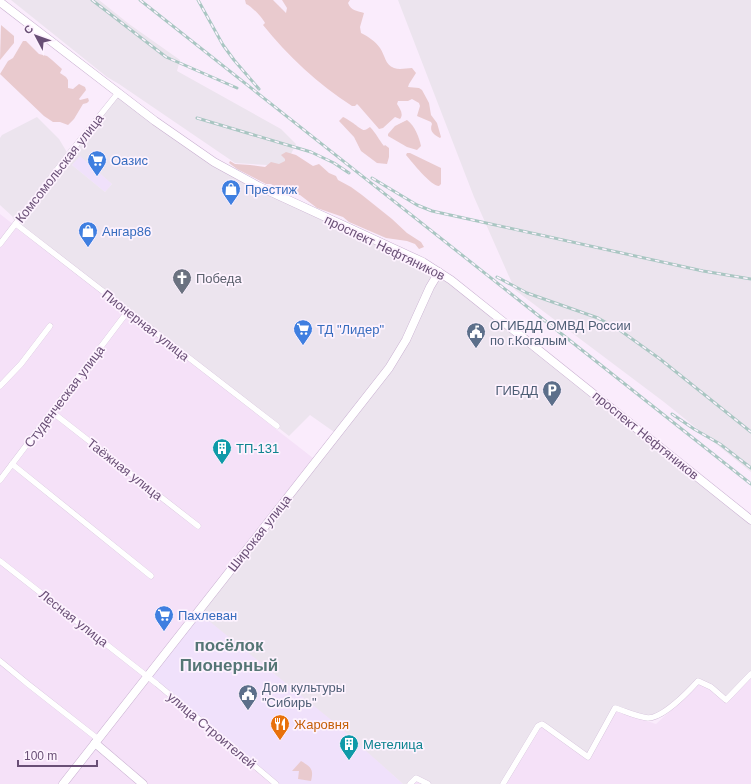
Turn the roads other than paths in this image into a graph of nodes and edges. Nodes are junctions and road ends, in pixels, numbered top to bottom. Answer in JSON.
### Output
{"nodes":[{"id":1,"x":0,"y":2,"type":"edge"},
{"id":2,"x":118,"y":93,"type":"junction"},
{"id":3,"x":16,"y":224,"type":"junction"},
{"id":4,"x":0,"y":244,"type":"edge"},
{"id":5,"x":439,"y":272,"type":"junction"},
{"id":6,"x":128,"y":311,"type":"junction"},
{"id":7,"x":50,"y":326,"type":"dead end"},
{"id":8,"x":0,"y":386,"type":"edge"},
{"id":9,"x":52,"y":412,"type":"junction"},
{"id":10,"x":277,"y":426,"type":"dead end"},
{"id":11,"x":12,"y":464,"type":"junction"},
{"id":12,"x":0,"y":480,"type":"edge"},
{"id":13,"x":751,"y":520,"type":"edge"},
{"id":14,"x":198,"y":526,"type":"dead end"},
{"id":15,"x":0,"y":561,"type":"edge"},
{"id":16,"x":150,"y":576,"type":"dead end"},
{"id":17,"x":0,"y":661,"type":"edge"},
{"id":18,"x":751,"y":674,"type":"edge"},
{"id":19,"x":147,"y":676,"type":"junction"},
{"id":20,"x":96,"y":741,"type":"junction"},
{"id":21,"x":63,"y":784,"type":"edge"},
{"id":22,"x":143,"y":784,"type":"edge"},
{"id":23,"x":276,"y":784,"type":"edge"},
{"id":24,"x":410,"y":784,"type":"edge"},
{"id":25,"x":428,"y":784,"type":"edge"},
{"id":26,"x":503,"y":784,"type":"edge"}],
"edges":[{"from":1,"to":2,"type":"main road","name":"проспект Нефтяников"},
{"from":2,"to":3,"type":"street","name":"Комсомольская улица"},
{"from":2,"to":5,"type":"main road","name":"проспект Нефтяников"},
{"from":3,"to":4,"type":"street","name":"Комсомольская улица"},
{"from":3,"to":6,"type":"street","name":"Пионерная улица"},
{"from":5,"to":13,"type":"main road","name":"проспект Нефтяников"},
{"from":5,"to":19,"type":"main road","name":"Широкая улица"},
{"from":6,"to":9,"type":"street","name":"Студенческая улица"},
{"from":6,"to":10,"type":"street","name":"Пионерная улица"},
{"from":7,"to":8,"type":"street"},
{"from":9,"to":11,"type":"street","name":"Студенческая улица"},
{"from":9,"to":14,"type":"street","name":"Таёжная улица"},
{"from":11,"to":12,"type":"street","name":"Студенческая улица"},
{"from":11,"to":16,"type":"street"},
{"from":15,"to":19,"type":"street","name":"Лесная улица"},
{"from":17,"to":20,"type":"street"},
{"from":18,"to":26,"type":"street"},
{"from":19,"to":20,"type":"main road","name":"Широкая улица"},
{"from":19,"to":23,"type":"street","name":"улица Строителей"},
{"from":20,"to":21,"type":"main road","name":"Широкая улица"},
{"from":20,"to":22,"type":"main road"},
{"from":24,"to":25,"type":"street"}]}
